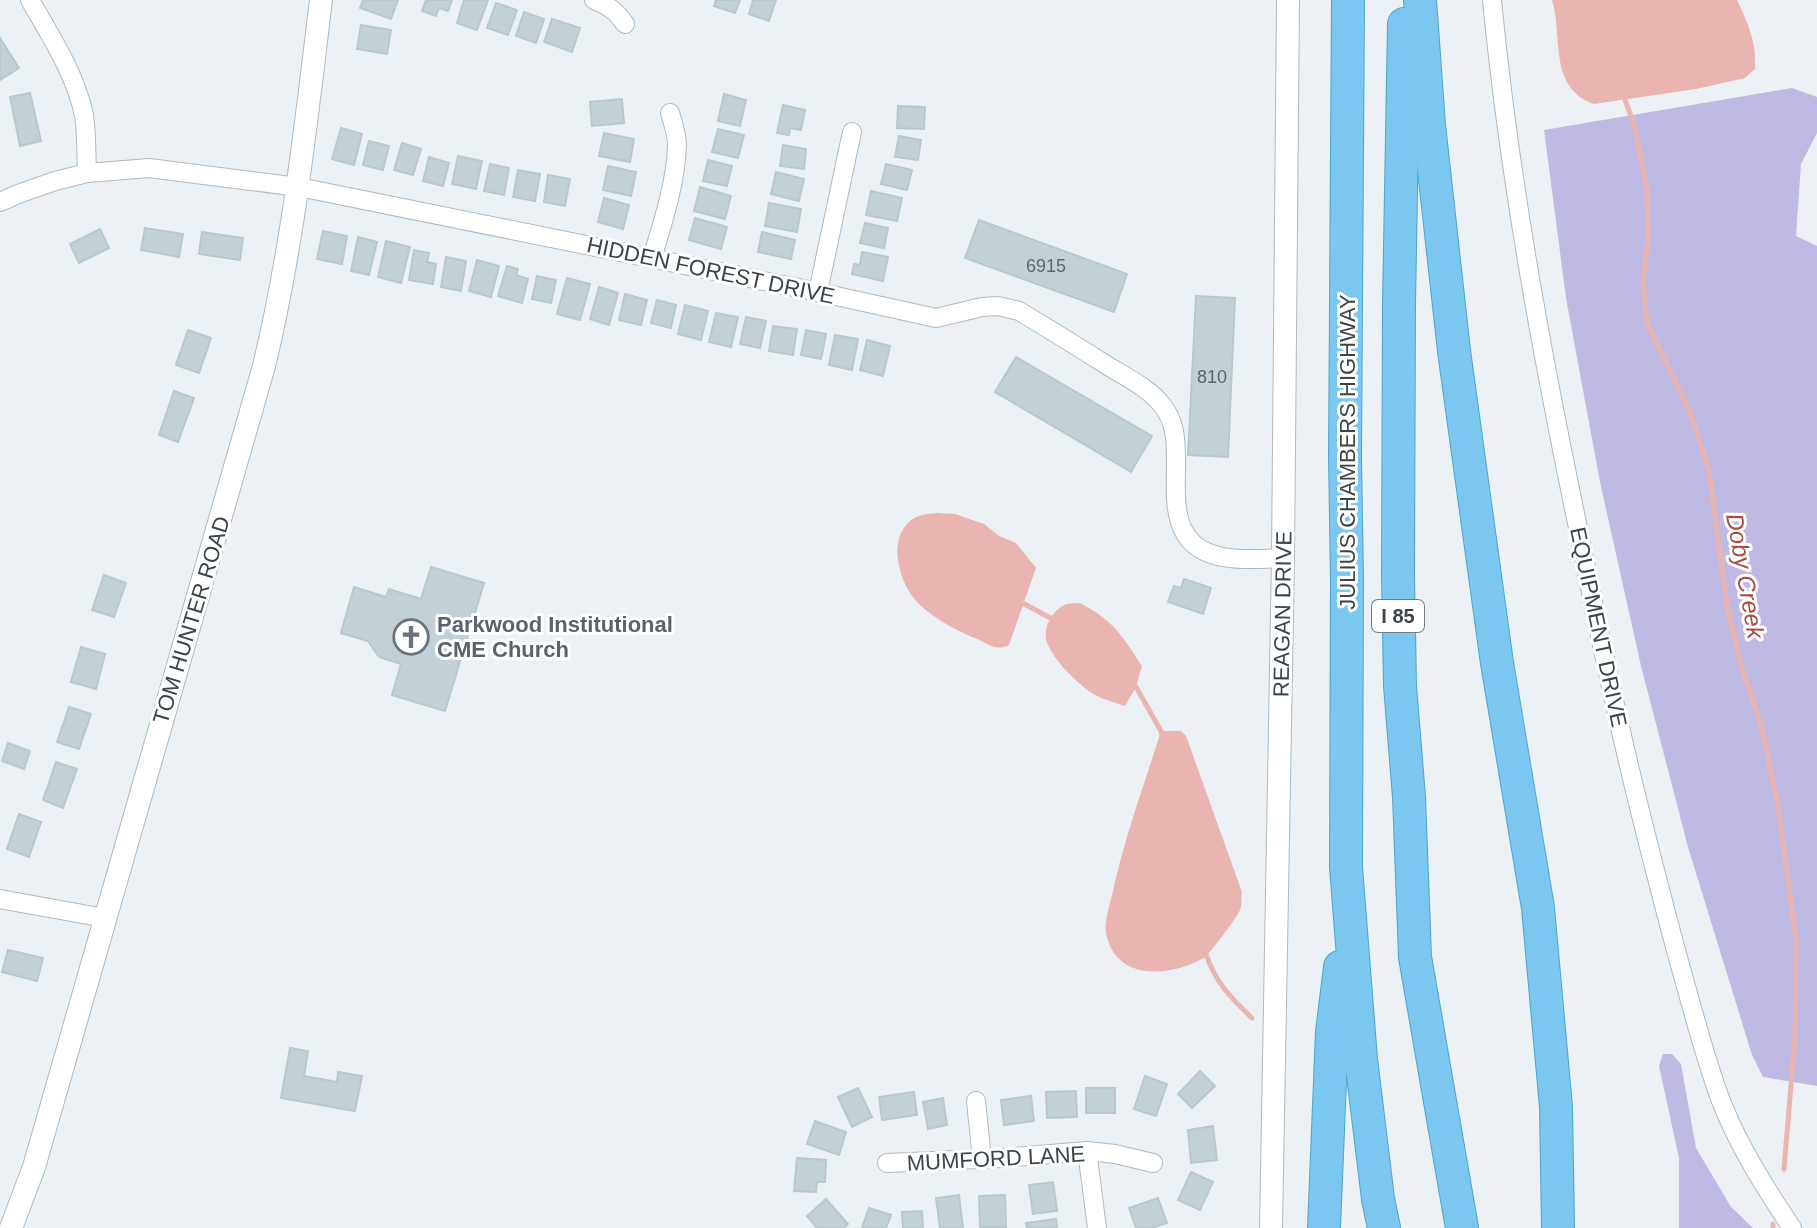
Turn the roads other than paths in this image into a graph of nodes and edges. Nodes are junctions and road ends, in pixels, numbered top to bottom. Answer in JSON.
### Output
{"nodes":[{"id":1,"x":30,"y":0,"type":"edge"},
{"id":2,"x":321,"y":0,"type":"edge"},
{"id":3,"x":594,"y":0,"type":"edge"},
{"id":4,"x":1288,"y":0,"type":"edge"},
{"id":5,"x":1348,"y":0,"type":"edge"},
{"id":6,"x":1404,"y":0,"type":"edge"},
{"id":7,"x":1420,"y":0,"type":"edge"},
{"id":8,"x":1492,"y":0,"type":"edge"},
{"id":9,"x":625,"y":24,"type":"dead end"},
{"id":10,"x":670,"y":113,"type":"dead end"},
{"id":11,"x":852,"y":132,"type":"dead end"},
{"id":12,"x":87,"y":173,"type":"junction"},
{"id":13,"x":299,"y":187,"type":"junction"},
{"id":14,"x":0,"y":202,"type":"edge"},
{"id":15,"x":652,"y":258,"type":"junction"},
{"id":16,"x":818,"y":292,"type":"junction"},
{"id":17,"x":1283,"y":558,"type":"junction"},
{"id":18,"x":0,"y":899,"type":"edge"},
{"id":19,"x":1348,"y":905,"type":"junction"},
{"id":20,"x":105,"y":918,"type":"junction"},
{"id":21,"x":976,"y":1101,"type":"dead end"},
{"id":22,"x":1087,"y":1151,"type":"junction"},
{"id":23,"x":982,"y":1159,"type":"junction"},
{"id":24,"x":887,"y":1163,"type":"dead end"},
{"id":25,"x":1153,"y":1163,"type":"dead end"},
{"id":26,"x":11,"y":1228,"type":"edge"},
{"id":27,"x":1097,"y":1228,"type":"edge"},
{"id":28,"x":1271,"y":1228,"type":"edge"},
{"id":29,"x":1324,"y":1228,"type":"edge"},
{"id":30,"x":1384,"y":1228,"type":"edge"},
{"id":31,"x":1462,"y":1228,"type":"edge"},
{"id":32,"x":1558,"y":1228,"type":"edge"},
{"id":33,"x":1792,"y":1228,"type":"edge"}],
"edges":[{"from":1,"to":12,"type":"street"},
{"from":2,"to":13,"type":"street","name":"TOM HUNTER ROAD"},
{"from":3,"to":9,"type":"street"},
{"from":4,"to":17,"type":"street","name":"REAGAN DRIVE"},
{"from":5,"to":19,"type":"highway","name":"JULIUS CHAMBERS HIGHWAY","number":"I 85"},
{"from":6,"to":31,"type":"highway","number":"I 85"},
{"from":7,"to":32,"type":"highway"},
{"from":8,"to":33,"type":"street","name":"EQUIPMENT DRIVE"},
{"from":10,"to":15,"type":"street"},
{"from":11,"to":16,"type":"street"},
{"from":12,"to":13,"type":"street","name":"HIDDEN FOREST DRIVE"},
{"from":12,"to":14,"type":"street","name":"HIDDEN FOREST DRIVE"},
{"from":13,"to":15,"type":"street","name":"HIDDEN FOREST DRIVE"},
{"from":13,"to":20,"type":"street","name":"TOM HUNTER ROAD"},
{"from":15,"to":16,"type":"street","name":"HIDDEN FOREST DRIVE"},
{"from":16,"to":17,"type":"street","name":"HIDDEN FOREST DRIVE"},
{"from":17,"to":28,"type":"street","name":"REAGAN DRIVE"},
{"from":18,"to":20,"type":"street"},
{"from":19,"to":29,"type":"highway"},
{"from":19,"to":30,"type":"highway","number":"I 85"},
{"from":20,"to":26,"type":"street","name":"TOM HUNTER ROAD"},
{"from":21,"to":23,"type":"street"},
{"from":22,"to":23,"type":"street","name":"MUMFORD LANE"},
{"from":22,"to":25,"type":"street","name":"MUMFORD LANE"},
{"from":22,"to":27,"type":"street"},
{"from":23,"to":24,"type":"street","name":"MUMFORD LANE"}]}
